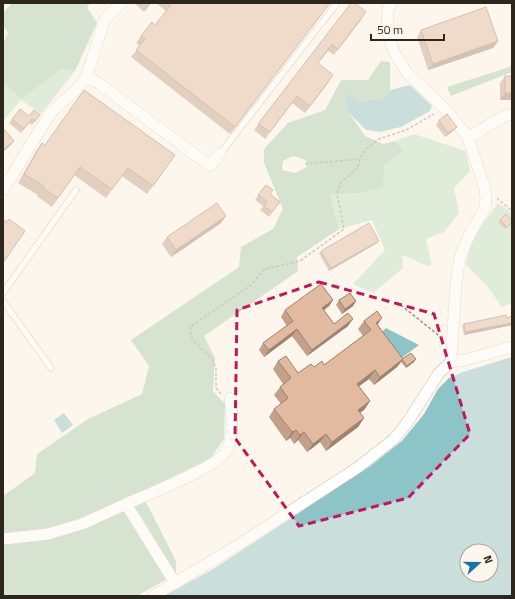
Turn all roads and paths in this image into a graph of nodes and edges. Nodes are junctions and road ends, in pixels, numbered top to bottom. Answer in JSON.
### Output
{"nodes":[{"id":1,"x":121,"y":3,"type":"edge"},
{"id":2,"x":337,"y":3,"type":"edge"},
{"id":3,"x":392,"y":3,"type":"edge"},
{"id":4,"x":86,"y":78,"type":"junction"},
{"id":5,"x":444,"y":108,"type":"junction"},
{"id":6,"x":512,"y":114,"type":"edge"},
{"id":7,"x":468,"y":137,"type":"junction"},
{"id":8,"x":220,"y":154,"type":"joint"},
{"id":9,"x":360,"y":159,"type":"junction"},
{"id":10,"x":305,"y":164,"type":"dead end"},
{"id":11,"x":485,"y":188,"type":"junction"},
{"id":12,"x":3,"y":190,"type":"edge"},
{"id":13,"x":76,"y":190,"type":"dead end"},
{"id":14,"x":512,"y":211,"type":"edge"},
{"id":15,"x":3,"y":293,"type":"edge"},
{"id":16,"x":3,"y":301,"type":"edge"},
{"id":17,"x":396,"y":302,"type":"dead end"},
{"id":18,"x":512,"y":347,"type":"edge"},
{"id":19,"x":452,"y":350,"type":"junction"},
{"id":20,"x":452,"y":362,"type":"junction"},
{"id":21,"x":51,"y":368,"type":"dead end"},
{"id":22,"x":230,"y":398,"type":"joint"},
{"id":23,"x":126,"y":504,"type":"junction"},
{"id":24,"x":3,"y":539,"type":"edge"},
{"id":25,"x":175,"y":583,"type":"junction"},
{"id":26,"x":153,"y":596,"type":"edge"}],
"edges":[{"from":1,"to":4,"type":"street"},
{"from":2,"to":8,"type":"lane"},
{"from":3,"to":5,"type":"street"},
{"from":4,"to":8,"type":"street"},
{"from":4,"to":12,"type":"street"},
{"from":5,"to":7,"type":"street"},
{"from":5,"to":9,"type":"path"},
{"from":6,"to":7,"type":"street"},
{"from":7,"to":11,"type":"street"},
{"from":9,"to":10,"type":"path"},
{"from":9,"to":22,"type":"path"},
{"from":11,"to":14,"type":"path"},
{"from":11,"to":19,"type":"street"},
{"from":13,"to":15,"type":"lane"},
{"from":16,"to":21,"type":"lane"},
{"from":17,"to":19,"type":"path"},
{"from":18,"to":20,"type":"street"},
{"from":19,"to":20,"type":"street"},
{"from":20,"to":25,"type":"street"},
{"from":22,"to":23,"type":"street"},
{"from":23,"to":24,"type":"street"},
{"from":23,"to":25,"type":"street"},
{"from":25,"to":26,"type":"street"}]}
